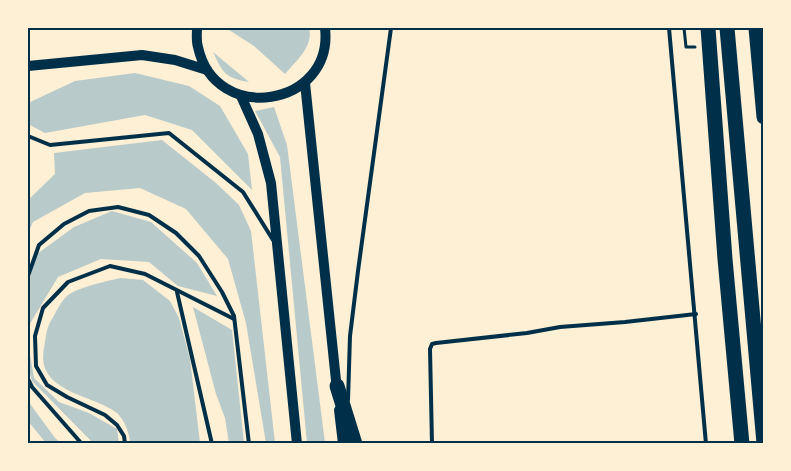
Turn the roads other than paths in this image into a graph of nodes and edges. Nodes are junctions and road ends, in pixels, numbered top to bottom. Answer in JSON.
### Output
{"nodes":[{"id":1,"x":197,"y":28,"type":"edge"},
{"id":2,"x":325,"y":28,"type":"edge"},
{"id":3,"x":391,"y":28,"type":"edge"},
{"id":4,"x":669,"y":28,"type":"edge"},
{"id":5,"x":708,"y":28,"type":"edge"},
{"id":6,"x":727,"y":28,"type":"edge"},
{"id":7,"x":756,"y":28,"type":"edge"},
{"id":8,"x":28,"y":66,"type":"edge"},
{"id":9,"x":759,"y":67,"type":"junction"},
{"id":10,"x":207,"y":70,"type":"junction"},
{"id":11,"x":305,"y":83,"type":"junction"},
{"id":12,"x":764,"y":90,"type":"edge"},
{"id":13,"x":241,"y":96,"type":"junction"},
{"id":14,"x":764,"y":117,"type":"edge"},
{"id":15,"x":28,"y":136,"type":"edge"},
{"id":16,"x":277,"y":247,"type":"junction"},
{"id":17,"x":28,"y":276,"type":"edge"},
{"id":18,"x":177,"y":292,"type":"junction"},
{"id":19,"x":696,"y":314,"type":"junction"},
{"id":20,"x":234,"y":319,"type":"junction"},
{"id":21,"x":28,"y":378,"type":"edge"},
{"id":22,"x":336,"y":386,"type":"junction"},
{"id":23,"x":347,"y":420,"type":"junction"},
{"id":24,"x":764,"y":443,"type":"edge"},
{"id":25,"x":82,"y":444,"type":"edge"},
{"id":26,"x":125,"y":444,"type":"edge"},
{"id":27,"x":212,"y":444,"type":"edge"},
{"id":28,"x":249,"y":444,"type":"edge"},
{"id":29,"x":297,"y":444,"type":"edge"},
{"id":30,"x":342,"y":444,"type":"edge"},
{"id":31,"x":355,"y":444,"type":"edge"},
{"id":32,"x":432,"y":444,"type":"edge"},
{"id":33,"x":706,"y":444,"type":"edge"},
{"id":34,"x":742,"y":444,"type":"edge"}],
"edges":[{"from":1,"to":10,"type":"main road"},
{"from":2,"to":11,"type":"main road"},
{"from":3,"to":23,"type":"lane"},
{"from":4,"to":19,"type":"lane"},
{"from":5,"to":34,"type":"highway"},
{"from":6,"to":24,"type":"highway"},
{"from":7,"to":9,"type":"highway"},
{"from":8,"to":10,"type":"main road"},
{"from":9,"to":12,"type":"highway"},
{"from":9,"to":14,"type":"highway"},
{"from":10,"to":13,"type":"main road"},
{"from":11,"to":13,"type":"main road"},
{"from":11,"to":22,"type":"main road"},
{"from":13,"to":16,"type":"main road"},
{"from":15,"to":16,"type":"lane"},
{"from":16,"to":29,"type":"main road"},
{"from":17,"to":20,"type":"lane"},
{"from":18,"to":20,"type":"lane"},
{"from":18,"to":26,"type":"lane"},
{"from":18,"to":27,"type":"lane"},
{"from":19,"to":32,"type":"lane"},
{"from":19,"to":33,"type":"lane"},
{"from":20,"to":28,"type":"lane"},
{"from":21,"to":25,"type":"lane"},
{"from":22,"to":23,"type":"highway"},
{"from":22,"to":30,"type":"main road"},
{"from":23,"to":31,"type":"highway"}]}
